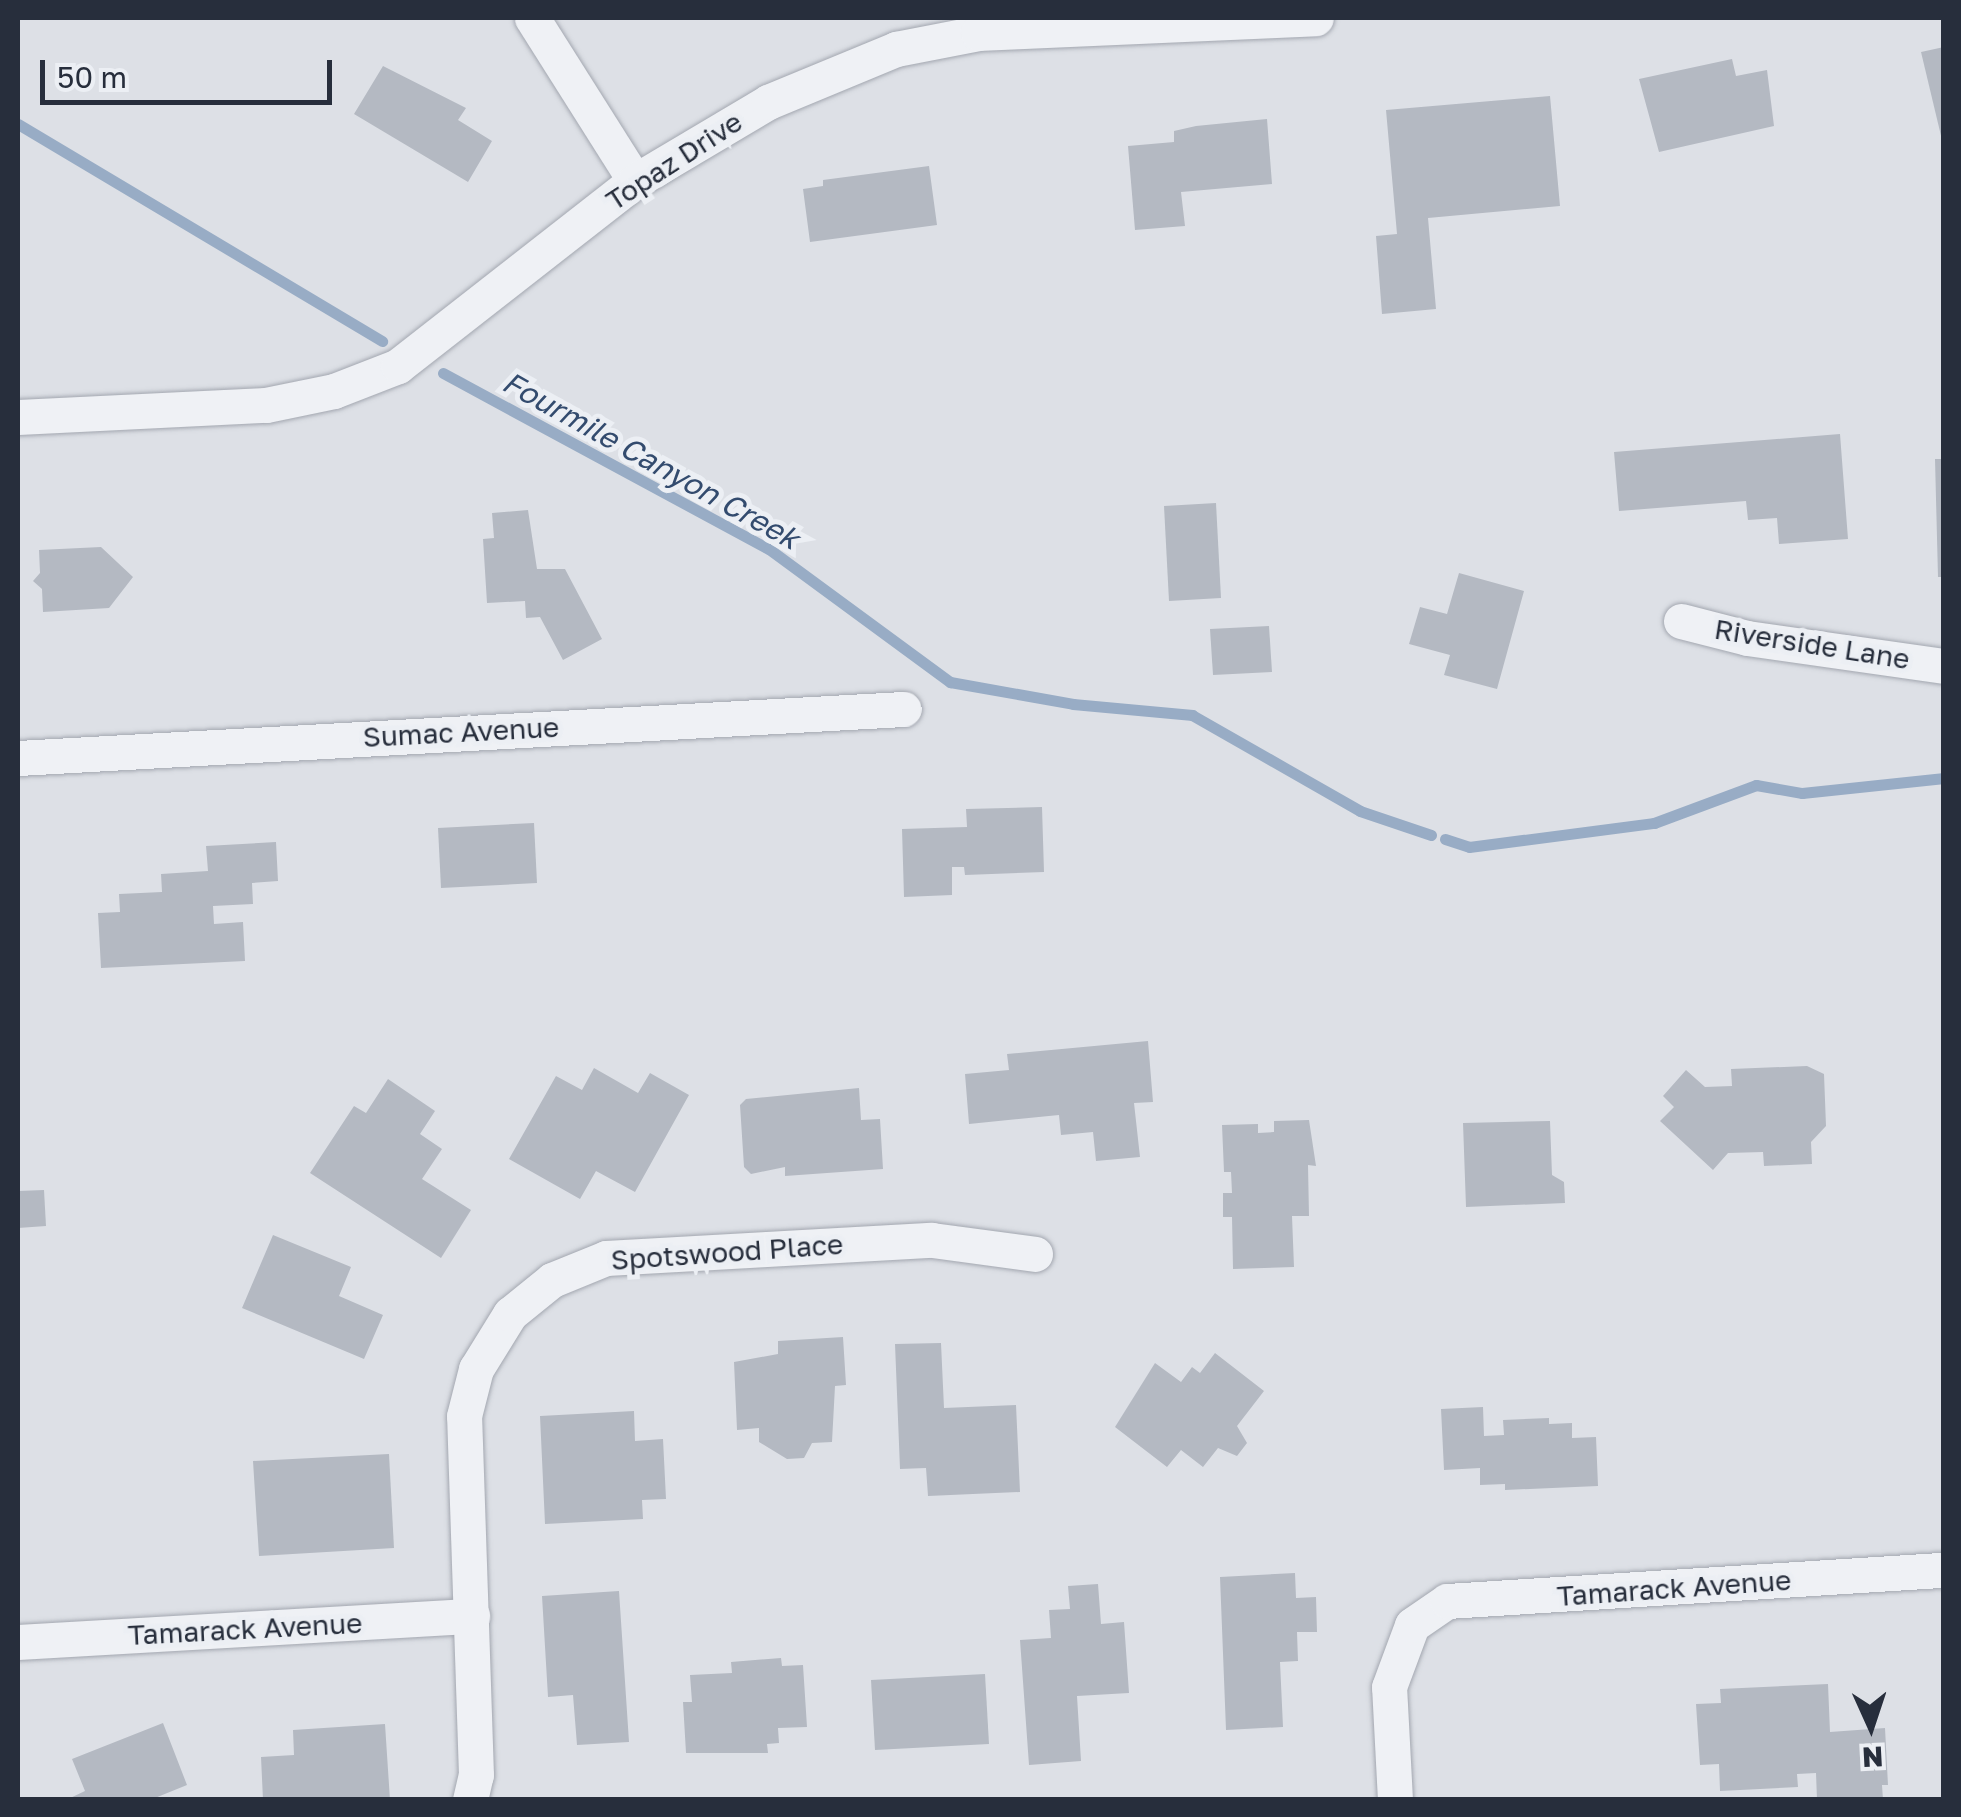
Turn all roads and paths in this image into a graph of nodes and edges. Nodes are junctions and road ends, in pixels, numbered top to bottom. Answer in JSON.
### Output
{"nodes":[{"id":1,"x":532,"y":18,"type":"edge"},
{"id":2,"x":1316,"y":18,"type":"edge"},
{"id":3,"x":634,"y":181,"type":"junction"},
{"id":4,"x":18,"y":416,"type":"edge"},
{"id":5,"x":1681,"y":621,"type":"dead end"},
{"id":6,"x":1944,"y":666,"type":"edge"},
{"id":7,"x":904,"y":709,"type":"dead end"},
{"id":8,"x":18,"y":758,"type":"edge"},
{"id":9,"x":1035,"y":1254,"type":"dead end"},
{"id":10,"x":1944,"y":1570,"type":"edge"},
{"id":11,"x":472,"y":1616,"type":"junction"},
{"id":12,"x":18,"y":1642,"type":"edge"},
{"id":13,"x":470,"y":1800,"type":"edge"},
{"id":14,"x":1395,"y":1800,"type":"edge"}],
"edges":[{"from":1,"to":3,"type":"street"},
{"from":2,"to":3,"type":"street","name":"Topaz Drive"},
{"from":3,"to":4,"type":"street","name":"Topaz Drive"},
{"from":5,"to":6,"type":"street","name":"Riverside Lane"},
{"from":7,"to":8,"type":"street","name":"Sumac Avenue"},
{"from":9,"to":11,"type":"street","name":"Spotswood Place"},
{"from":10,"to":14,"type":"street","name":"Tamarack Avenue"},
{"from":11,"to":12,"type":"street","name":"Tamarack Avenue"},
{"from":11,"to":13,"type":"street","name":"Spotswood Place"}]}
